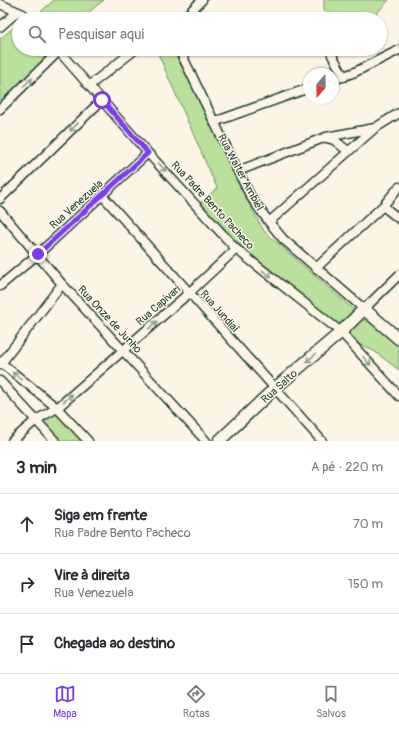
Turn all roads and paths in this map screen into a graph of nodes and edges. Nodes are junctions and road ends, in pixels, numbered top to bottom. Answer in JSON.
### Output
{"nodes":[{"id":1,"x":202,"y":0,"type":"edge"},
{"id":2,"x":0,"y":4,"type":"edge"},
{"id":3,"x":17,"y":12,"type":"edge"},
{"id":4,"x":190,"y":12,"type":"edge"},
{"id":5,"x":12,"y":16,"type":"edge"},
{"id":6,"x":0,"y":27,"type":"edge"},
{"id":7,"x":399,"y":50,"type":"edge"},
{"id":8,"x":52,"y":56,"type":"edge"},
{"id":9,"x":63,"y":56,"type":"edge"},
{"id":10,"x":127,"y":56,"type":"edge"},
{"id":11,"x":182,"y":56,"type":"edge"},
{"id":12,"x":333,"y":56,"type":"edge"},
{"id":13,"x":387,"y":56,"type":"edge"},
{"id":14,"x":387,"y":56,"type":"edge"},
{"id":15,"x":344,"y":77,"type":"junction"},
{"id":16,"x":339,"y":78,"type":"edge"},
{"id":17,"x":90,"y":85,"type":"junction"},
{"id":18,"x":303,"y":90,"type":"edge"},
{"id":19,"x":102,"y":100,"type":"junction"},
{"id":20,"x":0,"y":109,"type":"edge"},
{"id":21,"x":399,"y":113,"type":"edge"},
{"id":22,"x":214,"y":122,"type":"junction"},
{"id":23,"x":376,"y":128,"type":"junction"},
{"id":24,"x":326,"y":138,"type":"junction"},
{"id":25,"x":348,"y":151,"type":"junction"},
{"id":26,"x":148,"y":153,"type":"junction"},
{"id":27,"x":238,"y":171,"type":"junction"},
{"id":28,"x":399,"y":187,"type":"edge"},
{"id":29,"x":102,"y":195,"type":"junction"},
{"id":30,"x":0,"y":199,"type":"edge"},
{"id":31,"x":383,"y":206,"type":"junction"},
{"id":32,"x":0,"y":211,"type":"edge"},
{"id":33,"x":399,"y":219,"type":"edge"},
{"id":34,"x":268,"y":222,"type":"junction"},
{"id":35,"x":236,"y":249,"type":"junction"},
{"id":36,"x":38,"y":254,"type":"junction"},
{"id":37,"x":316,"y":268,"type":"junction"},
{"id":38,"x":399,"y":275,"type":"edge"},
{"id":39,"x":62,"y":284,"type":"junction"},
{"id":40,"x":0,"y":286,"type":"edge"},
{"id":41,"x":189,"y":293,"type":"junction"},
{"id":42,"x":364,"y":309,"type":"junction"},
{"id":43,"x":341,"y":332,"type":"junction"},
{"id":44,"x":399,"y":339,"type":"edge"},
{"id":45,"x":124,"y":350,"type":"junction"},
{"id":46,"x":0,"y":363,"type":"edge"},
{"id":47,"x":0,"y":381,"type":"edge"},
{"id":48,"x":274,"y":389,"type":"junction"},
{"id":49,"x":399,"y":396,"type":"edge"},
{"id":50,"x":56,"y":408,"type":"junction"},
{"id":51,"x":36,"y":420,"type":"junction"},
{"id":52,"x":12,"y":441,"type":"edge"},
{"id":53,"x":55,"y":441,"type":"edge"},
{"id":54,"x":88,"y":441,"type":"edge"},
{"id":55,"x":206,"y":441,"type":"edge"},
{"id":56,"x":219,"y":441,"type":"edge"},
{"id":57,"x":322,"y":441,"type":"edge"}],
"edges":[{"from":1,"to":4,"type":"street"},
{"from":2,"to":3,"type":"street"},
{"from":5,"to":6,"type":"street"},
{"from":7,"to":14,"type":"street"},
{"from":20,"to":8,"type":"street","one_way":true},
{"from":9,"to":17,"type":"street","name":"Rua Padre Bento Pacheco"},
{"from":10,"to":17,"type":"street"},
{"from":11,"to":22,"type":"street","name":"Rua Walter Ambiel"},
{"from":12,"to":15,"type":"street"},
{"from":13,"to":15,"type":"street"},
{"from":15,"to":16,"type":"street"},
{"from":17,"to":19,"type":"street","name":"Rua Padre Bento Pacheco"},
{"from":18,"to":22,"type":"street"},
{"from":19,"to":26,"type":"street","name":"Rua Padre Bento Pacheco"},
{"from":19,"to":30,"type":"street","one_way":true},
{"from":21,"to":23,"type":"street"},
{"from":22,"to":27,"type":"street","name":"Rua Walter Ambiel"},
{"from":23,"to":24,"type":"street"},
{"from":23,"to":25,"type":"street"},
{"from":24,"to":25,"type":"street"},
{"from":24,"to":27,"type":"street"},
{"from":25,"to":34,"type":"street"},
{"from":26,"to":29,"type":"street","name":"Rua Venezuela"},
{"from":26,"to":35,"type":"street","name":"Rua Padre Bento Pacheco","one_way":true},
{"from":27,"to":34,"type":"street","name":"Rua Walter Ambiel"},
{"from":28,"to":31,"type":"street"},
{"from":29,"to":36,"type":"street","name":"Rua Venezuela"},
{"from":29,"to":41,"type":"street","name":"Rua Jundiaí"},
{"from":31,"to":33,"type":"street"},
{"from":31,"to":37,"type":"street"},
{"from":32,"to":36,"type":"street","name":"Rua Onze de Junho"},
{"from":34,"to":37,"type":"street","name":"Rua Walter Ambiel"},
{"from":35,"to":41,"type":"street","name":"Rua Capivari"},
{"from":35,"to":43,"type":"street","name":"Rua Padre Bento Pacheco","one_way":true},
{"from":36,"to":39,"type":"street","name":"Rua Onze de Junho"},
{"from":36,"to":40,"type":"street","name":"Rua Venezuela"},
{"from":37,"to":42,"type":"street","name":"Rua Walter Ambiel"},
{"from":38,"to":42,"type":"street"},
{"from":39,"to":45,"type":"street","name":"Rua Onze de Junho"},
{"from":39,"to":46,"type":"street"},
{"from":45,"to":41,"type":"street","name":"Rua Capivari","one_way":true},
{"from":41,"to":48,"type":"street","name":"Rua Jundiaí"},
{"from":42,"to":43,"type":"street","name":"Rua Salto"},
{"from":42,"to":44,"type":"street","name":"Rua Walter Ambiel"},
{"from":43,"to":48,"type":"street","name":"Rua Salto","one_way":true},
{"from":43,"to":49,"type":"street","name":"Rua Padre Bento Pacheco","one_way":true},
{"from":50,"to":45,"type":"street","name":"Rua Capivari","one_way":true},
{"from":45,"to":55,"type":"street","name":"Rua Onze de Junho"},
{"from":50,"to":46,"type":"street","one_way":true},
{"from":47,"to":51,"type":"street"},
{"from":48,"to":56,"type":"street","name":"Rua Salto"},
{"from":48,"to":57,"type":"street","name":"Rua Jundiaí"},
{"from":50,"to":51,"type":"street","name":"Rua Capivari"},
{"from":50,"to":54,"type":"street"},
{"from":51,"to":52,"type":"street","name":"Rua Capivari"},
{"from":51,"to":53,"type":"street"}]}
